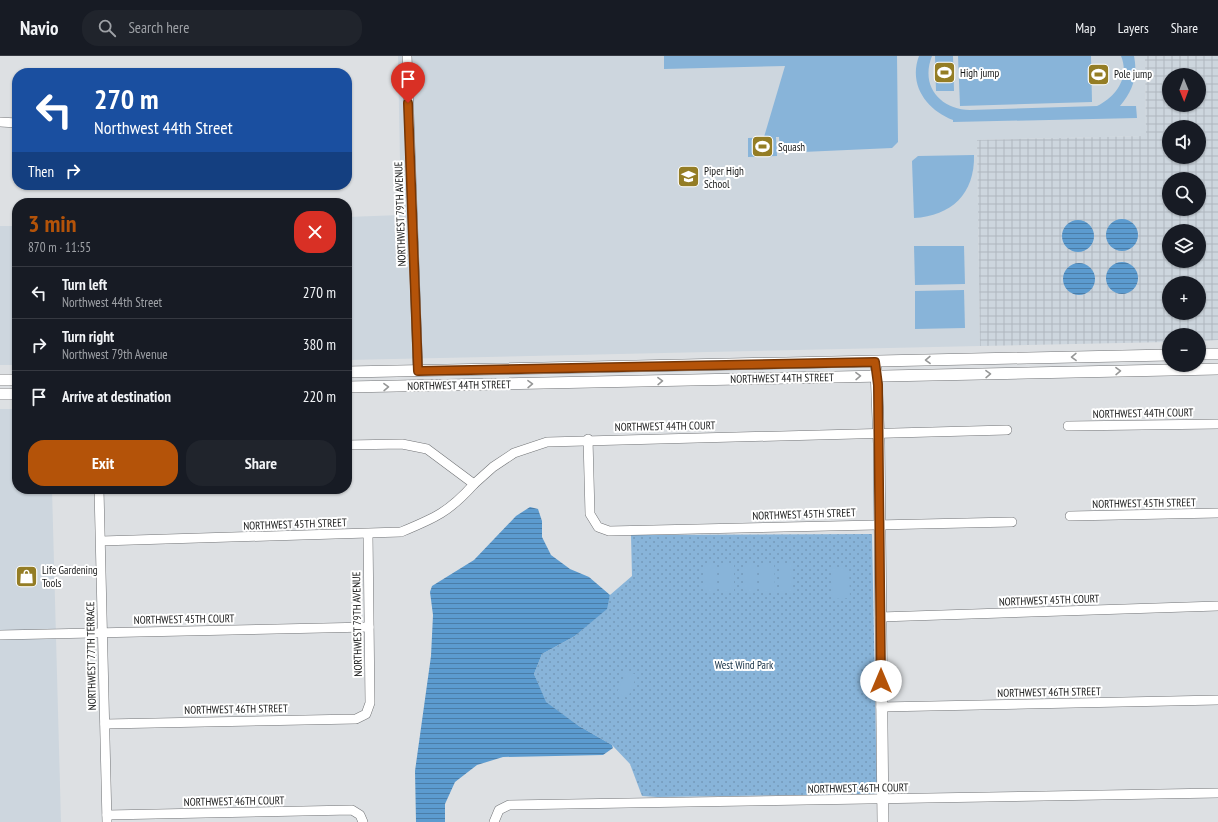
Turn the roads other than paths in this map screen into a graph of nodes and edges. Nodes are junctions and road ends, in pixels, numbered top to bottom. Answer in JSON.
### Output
{"nodes":[{"id":1,"x":407,"y":56,"type":"edge"},
{"id":2,"x":0,"y":122,"type":"edge"},
{"id":3,"x":12,"y":123,"type":"edge"},
{"id":4,"x":1206,"y":354,"type":"edge"},
{"id":5,"x":1218,"y":354,"type":"edge"},
{"id":6,"x":1151,"y":355,"type":"junction"},
{"id":7,"x":1162,"y":355,"type":"edge"},
{"id":8,"x":875,"y":362,"type":"junction"},
{"id":9,"x":1218,"y":369,"type":"edge"},
{"id":10,"x":1151,"y":370,"type":"junction"},
{"id":11,"x":418,"y":371,"type":"junction"},
{"id":12,"x":352,"y":372,"type":"edge"},
{"id":13,"x":877,"y":376,"type":"junction"},
{"id":14,"x":0,"y":380,"type":"edge"},
{"id":15,"x":12,"y":380,"type":"edge"},
{"id":16,"x":352,"y":387,"type":"edge"},
{"id":17,"x":0,"y":394,"type":"edge"},
{"id":18,"x":12,"y":394,"type":"edge"},
{"id":19,"x":1218,"y":424,"type":"edge"},
{"id":20,"x":1068,"y":426,"type":"dead end"},
{"id":21,"x":1007,"y":430,"type":"dead end"},
{"id":22,"x":878,"y":433,"type":"junction"},
{"id":23,"x":588,"y":439,"type":"junction"},
{"id":24,"x":352,"y":445,"type":"edge"},
{"id":25,"x":474,"y":484,"type":"junction"},
{"id":26,"x":99,"y":494,"type":"edge"},
{"id":27,"x":1218,"y":513,"type":"edge"},
{"id":28,"x":1070,"y":516,"type":"dead end"},
{"id":29,"x":1012,"y":522,"type":"dead end"},
{"id":30,"x":880,"y":524,"type":"junction"},
{"id":31,"x":368,"y":534,"type":"junction"},
{"id":32,"x":101,"y":541,"type":"junction"},
{"id":33,"x":1218,"y":606,"type":"edge"},
{"id":34,"x":880,"y":617,"type":"junction"},
{"id":35,"x":369,"y":627,"type":"junction"},
{"id":36,"x":103,"y":633,"type":"junction"},
{"id":37,"x":0,"y":635,"type":"edge"},
{"id":38,"x":1218,"y":700,"type":"edge"},
{"id":39,"x":881,"y":707,"type":"junction"},
{"id":40,"x":366,"y":714,"type":"joint"},
{"id":41,"x":105,"y":724,"type":"junction"},
{"id":42,"x":1218,"y":793,"type":"edge"},
{"id":43,"x":882,"y":800,"type":"junction"},
{"id":44,"x":362,"y":818,"type":"edge"},
{"id":45,"x":107,"y":819,"type":"edge"},
{"id":46,"x":494,"y":822,"type":"edge"},
{"id":47,"x":883,"y":822,"type":"edge"}],
"edges":[{"from":1,"to":11,"type":"street","name":"NORTHWEST 79TH AVENUE"},
{"from":2,"to":3,"type":"street"},
{"from":4,"to":5,"type":"street"},
{"from":6,"to":7,"type":"street","name":"NORTHWEST 44TH STREET"},
{"from":6,"to":8,"type":"street","name":"NORTHWEST 44TH STREET","one_way":true},
{"from":6,"to":10,"type":"street"},
{"from":8,"to":11,"type":"street","name":"NORTHWEST 44TH STREET"},
{"from":8,"to":13,"type":"street"},
{"from":9,"to":10,"type":"street","name":"NORTHWEST 44TH STREET"},
{"from":13,"to":10,"type":"street","name":"NORTHWEST 44TH STREET","one_way":true},
{"from":11,"to":12,"type":"street","name":"NORTHWEST 44TH STREET"},
{"from":16,"to":13,"type":"street","name":"NORTHWEST 44TH STREET","one_way":true},
{"from":13,"to":22,"type":"street"},
{"from":14,"to":15,"type":"street"},
{"from":17,"to":18,"type":"street"},
{"from":19,"to":20,"type":"street","name":"NORTHWEST 44TH COURT"},
{"from":21,"to":22,"type":"street","name":"NORTHWEST 44TH COURT"},
{"from":22,"to":23,"type":"street","name":"NORTHWEST 44TH COURT"},
{"from":22,"to":30,"type":"street"},
{"from":23,"to":25,"type":"street","name":"NORTHWEST 44TH COURT"},
{"from":23,"to":30,"type":"street","name":"NORTHWEST 45TH STREET"},
{"from":24,"to":25,"type":"street"},
{"from":25,"to":31,"type":"street","name":"NORTHWEST 45TH STREET"},
{"from":26,"to":32,"type":"street","name":"NORTHWEST 77TH TERRACE"},
{"from":27,"to":28,"type":"street","name":"NORTHWEST 45TH STREET"},
{"from":29,"to":30,"type":"street","name":"NORTHWEST 45TH STREET"},
{"from":30,"to":34,"type":"street"},
{"from":31,"to":32,"type":"street","name":"NORTHWEST 45TH STREET"},
{"from":31,"to":35,"type":"street","name":"NORTHWEST 79TH AVENUE"},
{"from":32,"to":36,"type":"street","name":"NORTHWEST 77TH TERRACE"},
{"from":33,"to":34,"type":"street","name":"NORTHWEST 45TH COURT"},
{"from":34,"to":39,"type":"street"},
{"from":35,"to":36,"type":"street","name":"NORTHWEST 45TH COURT"},
{"from":35,"to":40,"type":"street","name":"NORTHWEST 79TH AVENUE"},
{"from":36,"to":37,"type":"street","name":"NORTHWEST 45TH COURT"},
{"from":36,"to":41,"type":"street","name":"NORTHWEST 77TH TERRACE"},
{"from":38,"to":39,"type":"street","name":"NORTHWEST 46TH STREET"},
{"from":39,"to":43,"type":"street"},
{"from":40,"to":41,"type":"street","name":"NORTHWEST 46TH STREET"},
{"from":41,"to":45,"type":"street","name":"NORTHWEST 77TH TERRACE"},
{"from":42,"to":43,"type":"street","name":"NORTHWEST 46TH COURT"},
{"from":43,"to":46,"type":"street","name":"NORTHWEST 46TH COURT"},
{"from":43,"to":47,"type":"street"},
{"from":44,"to":45,"type":"street","name":"NORTHWEST 46TH COURT"}]}
